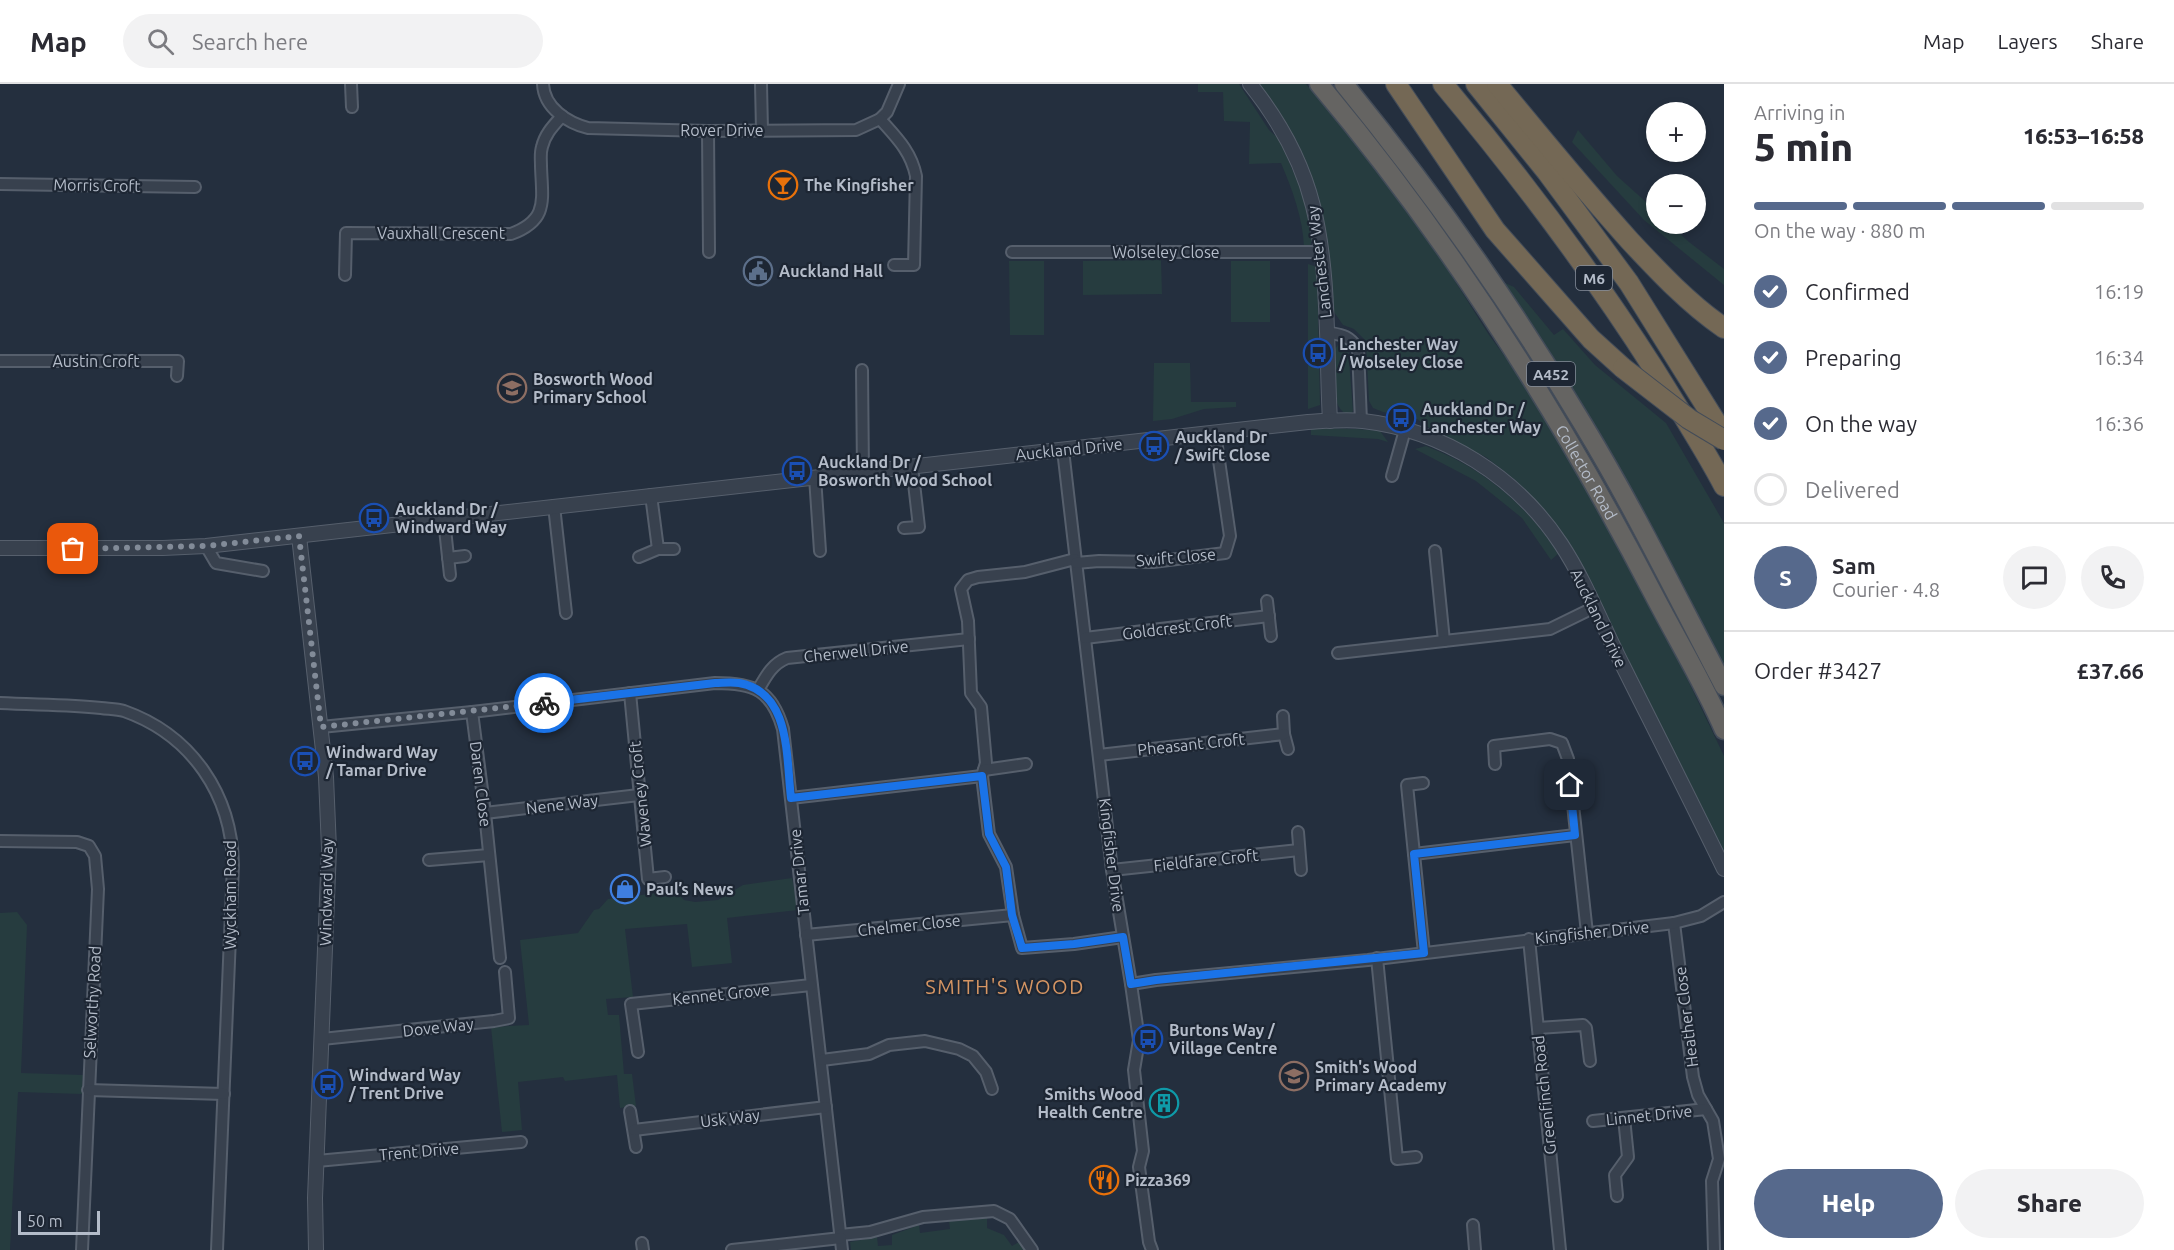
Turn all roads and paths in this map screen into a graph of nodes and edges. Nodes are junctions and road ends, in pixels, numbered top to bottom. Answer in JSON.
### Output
{"nodes":[{"id":1,"x":351,"y":84,"type":"edge"},
{"id":2,"x":543,"y":84,"type":"edge"},
{"id":3,"x":761,"y":84,"type":"edge"},
{"id":4,"x":899,"y":84,"type":"edge"},
{"id":5,"x":1250,"y":84,"type":"edge"},
{"id":6,"x":1319,"y":84,"type":"edge"},
{"id":7,"x":1344,"y":84,"type":"edge"},
{"id":8,"x":1396,"y":84,"type":"edge"},
{"id":9,"x":1443,"y":84,"type":"edge"},
{"id":10,"x":1476,"y":84,"type":"edge"},
{"id":11,"x":1497,"y":84,"type":"edge"},
{"id":12,"x":352,"y":107,"type":"dead end"},
{"id":13,"x":562,"y":116,"type":"junction"},
{"id":14,"x":880,"y":119,"type":"junction"},
{"id":15,"x":762,"y":130,"type":"junction"},
{"id":16,"x":708,"y":131,"type":"junction"},
{"id":17,"x":0,"y":184,"type":"edge"},
{"id":18,"x":195,"y":187,"type":"dead end"},
{"id":19,"x":709,"y":252,"type":"dead end"},
{"id":20,"x":1012,"y":252,"type":"dead end"},
{"id":21,"x":1320,"y":252,"type":"junction"},
{"id":22,"x":894,"y":265,"type":"dead end"},
{"id":23,"x":345,"y":275,"type":"dead end"},
{"id":24,"x":1724,"y":328,"type":"edge"},
{"id":25,"x":1326,"y":333,"type":"junction"},
{"id":26,"x":0,"y":361,"type":"edge"},
{"id":27,"x":862,"y":370,"type":"dead end"},
{"id":28,"x":177,"y":376,"type":"dead end"},
{"id":29,"x":1330,"y":421,"type":"junction"},
{"id":30,"x":1362,"y":421,"type":"junction"},
{"id":31,"x":1405,"y":430,"type":"junction"},
{"id":32,"x":1215,"y":432,"type":"junction"},
{"id":33,"x":1724,"y":437,"type":"edge"},
{"id":34,"x":1063,"y":450,"type":"junction"},
{"id":35,"x":912,"y":466,"type":"junction"},
{"id":36,"x":863,"y":473,"type":"junction"},
{"id":37,"x":1392,"y":476,"type":"dead end"},
{"id":38,"x":815,"y":477,"type":"junction"},
{"id":39,"x":1724,"y":486,"type":"edge"},
{"id":40,"x":651,"y":495,"type":"junction"},
{"id":41,"x":554,"y":506,"type":"junction"},
{"id":42,"x":444,"y":520,"type":"junction"},
{"id":43,"x":904,"y":528,"type":"dead end"},
{"id":44,"x":299,"y":536,"type":"junction"},
{"id":45,"x":206,"y":546,"type":"junction"},
{"id":46,"x":0,"y":548,"type":"edge"},
{"id":47,"x":658,"y":549,"type":"junction"},
{"id":48,"x":674,"y":549,"type":"dead end"},
{"id":49,"x":820,"y":551,"type":"dead end"},
{"id":50,"x":1434,"y":551,"type":"dead end"},
{"id":51,"x":465,"y":556,"type":"dead end"},
{"id":52,"x":639,"y":557,"type":"dead end"},
{"id":53,"x":448,"y":558,"type":"junction"},
{"id":54,"x":1075,"y":561,"type":"junction"},
{"id":55,"x":263,"y":571,"type":"dead end"},
{"id":56,"x":450,"y":575,"type":"dead end"},
{"id":57,"x":1267,"y":601,"type":"dead end"},
{"id":58,"x":1595,"y":607,"type":"junction"},
{"id":59,"x":566,"y":613,"type":"dead end"},
{"id":60,"x":1269,"y":616,"type":"junction"},
{"id":61,"x":1271,"y":636,"type":"dead end"},
{"id":62,"x":1085,"y":638,"type":"junction"},
{"id":63,"x":969,"y":639,"type":"junction"},
{"id":64,"x":1444,"y":641,"type":"junction"},
{"id":65,"x":1338,"y":653,"type":"dead end"},
{"id":66,"x":1724,"y":686,"type":"edge"},
{"id":67,"x":758,"y":690,"type":"junction"},
{"id":68,"x":630,"y":693,"type":"junction"},
{"id":69,"x":0,"y":704,"type":"edge"},
{"id":70,"x":472,"y":712,"type":"junction"},
{"id":71,"x":1283,"y":716,"type":"dead end"},
{"id":72,"x":321,"y":727,"type":"junction"},
{"id":73,"x":1724,"y":730,"type":"edge"},
{"id":74,"x":1284,"y":734,"type":"junction"},
{"id":75,"x":1288,"y":749,"type":"dead end"},
{"id":76,"x":1099,"y":755,"type":"junction"},
{"id":77,"x":1026,"y":764,"type":"dead end"},
{"id":78,"x":1495,"y":764,"type":"dead end"},
{"id":79,"x":983,"y":773,"type":"junction"},
{"id":80,"x":1423,"y":783,"type":"dead end"},
{"id":81,"x":639,"y":795,"type":"junction"},
{"id":82,"x":791,"y":798,"type":"junction"},
{"id":83,"x":485,"y":813,"type":"junction"},
{"id":84,"x":1298,"y":832,"type":"dead end"},
{"id":85,"x":1575,"y":835,"type":"junction"},
{"id":86,"x":0,"y":841,"type":"edge"},
{"id":87,"x":1299,"y":850,"type":"junction"},
{"id":88,"x":1414,"y":854,"type":"junction"},
{"id":89,"x":489,"y":855,"type":"junction"},
{"id":90,"x":429,"y":860,"type":"dead end"},
{"id":91,"x":1724,"y":869,"type":"edge"},
{"id":92,"x":1112,"y":870,"type":"junction"},
{"id":93,"x":1301,"y":870,"type":"dead end"},
{"id":94,"x":665,"y":877,"type":"dead end"},
{"id":95,"x":1724,"y":902,"type":"edge"},
{"id":96,"x":1012,"y":915,"type":"junction"},
{"id":97,"x":1674,"y":923,"type":"junction"},
{"id":98,"x":1587,"y":933,"type":"junction"},
{"id":99,"x":806,"y":935,"type":"junction"},
{"id":100,"x":1123,"y":937,"type":"junction"},
{"id":101,"x":1528,"y":939,"type":"junction"},
{"id":102,"x":1424,"y":953,"type":"junction"},
{"id":103,"x":500,"y":958,"type":"dead end"},
{"id":104,"x":1377,"y":958,"type":"junction"},
{"id":105,"x":505,"y":972,"type":"dead end"},
{"id":106,"x":1131,"y":984,"type":"junction"},
{"id":107,"x":811,"y":985,"type":"junction"},
{"id":108,"x":1538,"y":1028,"type":"junction"},
{"id":109,"x":322,"y":1039,"type":"junction"},
{"id":110,"x":638,"y":1052,"type":"dead end"},
{"id":111,"x":822,"y":1060,"type":"junction"},
{"id":112,"x":1590,"y":1061,"type":"dead end"},
{"id":113,"x":992,"y":1089,"type":"dead end"},
{"id":114,"x":88,"y":1090,"type":"junction"},
{"id":115,"x":224,"y":1094,"type":"junction"},
{"id":116,"x":826,"y":1107,"type":"junction"},
{"id":117,"x":1706,"y":1109,"type":"junction"},
{"id":118,"x":630,"y":1111,"type":"dead end"},
{"id":119,"x":1624,"y":1118,"type":"junction"},
{"id":120,"x":1593,"y":1121,"type":"dead end"},
{"id":121,"x":634,"y":1130,"type":"junction"},
{"id":122,"x":521,"y":1142,"type":"dead end"},
{"id":123,"x":636,"y":1147,"type":"dead end"},
{"id":124,"x":1416,"y":1157,"type":"dead end"},
{"id":125,"x":317,"y":1161,"type":"junction"},
{"id":126,"x":1617,"y":1196,"type":"dead end"},
{"id":127,"x":1473,"y":1225,"type":"dead end"},
{"id":128,"x":841,"y":1237,"type":"junction"},
{"id":129,"x":82,"y":1250,"type":"edge"},
{"id":130,"x":217,"y":1250,"type":"edge"},
{"id":131,"x":316,"y":1250,"type":"edge"},
{"id":132,"x":732,"y":1250,"type":"edge"},
{"id":133,"x":842,"y":1250,"type":"edge"},
{"id":134,"x":1032,"y":1250,"type":"edge"},
{"id":135,"x":1152,"y":1250,"type":"edge"},
{"id":136,"x":1475,"y":1250,"type":"edge"},
{"id":137,"x":1560,"y":1250,"type":"edge"},
{"id":138,"x":1714,"y":1250,"type":"edge"}],
"edges":[{"from":1,"to":12,"type":"street"},
{"from":2,"to":13,"type":"street"},
{"from":3,"to":15,"type":"street"},
{"from":4,"to":14,"type":"street"},
{"from":5,"to":21,"type":"street","name":"Lanchester Way"},
{"from":6,"to":73,"type":"highway","name":"Collector Road","number":"A452"},
{"from":7,"to":66,"type":"highway","name":"Collector Road","number":"A452"},
{"from":8,"to":33,"type":"highway","bridge":true},
{"from":9,"to":39,"type":"highway","number":"M6"},
{"from":10,"to":33,"type":"highway","number":"M6"},
{"from":11,"to":24,"type":"highway"},
{"from":13,"to":16,"type":"street","name":"Rover Drive"},
{"from":13,"to":23,"type":"street","name":"Vauxhall Crescent"},
{"from":14,"to":15,"type":"street","name":"Rover Drive"},
{"from":14,"to":22,"type":"street"},
{"from":15,"to":16,"type":"street","name":"Rover Drive"},
{"from":16,"to":19,"type":"street"},
{"from":17,"to":18,"type":"street","name":"Morris Croft"},
{"from":20,"to":21,"type":"street","name":"Wolseley Close"},
{"from":21,"to":25,"type":"street","name":"Lanchester Way"},
{"from":25,"to":29,"type":"street","name":"Lanchester Way"},
{"from":25,"to":30,"type":"street"},
{"from":26,"to":28,"type":"street","name":"Austin Croft"},
{"from":27,"to":36,"type":"street"},
{"from":29,"to":30,"type":"street","name":"Auckland Drive"},
{"from":29,"to":32,"type":"street","name":"Auckland Drive"},
{"from":30,"to":31,"type":"street","name":"Auckland Drive"},
{"from":31,"to":37,"type":"street"},
{"from":31,"to":58,"type":"street","name":"Auckland Drive"},
{"from":32,"to":34,"type":"street","name":"Auckland Drive"},
{"from":32,"to":54,"type":"street","name":"Swift Close"},
{"from":34,"to":35,"type":"street","name":"Auckland Drive"},
{"from":34,"to":54,"type":"street","name":"Kingfisher Drive"},
{"from":35,"to":36,"type":"street","name":"Auckland Drive"},
{"from":35,"to":43,"type":"street"},
{"from":36,"to":38,"type":"street","name":"Auckland Drive"},
{"from":38,"to":40,"type":"street","name":"Auckland Drive"},
{"from":38,"to":49,"type":"street"},
{"from":40,"to":41,"type":"street","name":"Auckland Drive"},
{"from":40,"to":47,"type":"street"},
{"from":41,"to":42,"type":"street","name":"Auckland Drive"},
{"from":41,"to":59,"type":"street"},
{"from":42,"to":44,"type":"street","name":"Auckland Drive"},
{"from":42,"to":53,"type":"street"},
{"from":44,"to":45,"type":"street","name":"Auckland Drive"},
{"from":44,"to":72,"type":"street","name":"Windward Way"},
{"from":45,"to":46,"type":"street","name":"Auckland Drive"},
{"from":45,"to":55,"type":"street"},
{"from":47,"to":48,"type":"street"},
{"from":47,"to":52,"type":"street"},
{"from":50,"to":64,"type":"street"},
{"from":51,"to":53,"type":"street"},
{"from":53,"to":56,"type":"street"},
{"from":54,"to":62,"type":"street","name":"Kingfisher Drive"},
{"from":54,"to":63,"type":"street"},
{"from":57,"to":60,"type":"street"},
{"from":58,"to":64,"type":"street"},
{"from":58,"to":91,"type":"street","name":"Auckland Drive"},
{"from":60,"to":61,"type":"street"},
{"from":60,"to":62,"type":"street","name":"Goldcrest Croft"},
{"from":62,"to":76,"type":"street","name":"Kingfisher Drive"},
{"from":63,"to":67,"type":"street","name":"Cherwell Drive"},
{"from":63,"to":79,"type":"street"},
{"from":64,"to":65,"type":"street"},
{"from":67,"to":68,"type":"street"},
{"from":67,"to":82,"type":"street","name":"Tamar Drive"},
{"from":68,"to":70,"type":"street"},
{"from":68,"to":81,"type":"street","name":"Waveney Croft"},
{"from":69,"to":115,"type":"street","name":"Wyckham Road"},
{"from":70,"to":72,"type":"street"},
{"from":70,"to":83,"type":"street","name":"Daren Close"},
{"from":71,"to":74,"type":"street"},
{"from":72,"to":109,"type":"street","name":"Windward Way"},
{"from":74,"to":75,"type":"street"},
{"from":74,"to":76,"type":"street","name":"Pheasant Croft"},
{"from":76,"to":92,"type":"street","name":"Kingfisher Drive"},
{"from":77,"to":79,"type":"street"},
{"from":78,"to":85,"type":"street"},
{"from":79,"to":82,"type":"street"},
{"from":79,"to":96,"type":"street"},
{"from":80,"to":88,"type":"street"},
{"from":81,"to":83,"type":"street","name":"Nene Way"},
{"from":81,"to":94,"type":"street","name":"Waveney Croft"},
{"from":82,"to":99,"type":"street","name":"Tamar Drive"},
{"from":83,"to":89,"type":"street","name":"Daren Close"},
{"from":84,"to":87,"type":"street"},
{"from":85,"to":88,"type":"street"},
{"from":85,"to":98,"type":"street"},
{"from":86,"to":114,"type":"street","name":"Selworthy Road"},
{"from":87,"to":92,"type":"street","name":"Fieldfare Croft"},
{"from":87,"to":93,"type":"street"},
{"from":88,"to":102,"type":"street"},
{"from":89,"to":90,"type":"street"},
{"from":89,"to":103,"type":"street","name":"Daren Close"},
{"from":92,"to":100,"type":"street","name":"Kingfisher Drive"},
{"from":95,"to":97,"type":"street","name":"Kingfisher Drive"},
{"from":96,"to":99,"type":"street","name":"Chelmer Close"},
{"from":96,"to":100,"type":"street"},
{"from":97,"to":98,"type":"street","name":"Kingfisher Drive"},
{"from":97,"to":117,"type":"street","name":"Heather Close"},
{"from":98,"to":101,"type":"street","name":"Kingfisher Drive"},
{"from":99,"to":107,"type":"street","name":"Tamar Drive"},
{"from":100,"to":106,"type":"street","name":"Kingfisher Drive"},
{"from":101,"to":102,"type":"street","name":"Kingfisher Drive"},
{"from":101,"to":108,"type":"street","name":"Greenfinch Road"},
{"from":102,"to":104,"type":"street","name":"Kingfisher Drive"},
{"from":104,"to":106,"type":"street","name":"Kingfisher Drive"},
{"from":104,"to":124,"type":"street"},
{"from":105,"to":109,"type":"street","name":"Dove Way"},
{"from":106,"to":135,"type":"street"},
{"from":107,"to":110,"type":"street","name":"Kennet Grove"},
{"from":107,"to":111,"type":"street","name":"Tamar Drive"},
{"from":108,"to":112,"type":"street"},
{"from":108,"to":137,"type":"street","name":"Greenfinch Road"},
{"from":109,"to":125,"type":"street","name":"Windward Way"},
{"from":111,"to":113,"type":"street"},
{"from":111,"to":116,"type":"street","name":"Tamar Drive"},
{"from":114,"to":115,"type":"street"},
{"from":114,"to":129,"type":"street","name":"Selworthy Road"},
{"from":115,"to":130,"type":"street","name":"Wyckham Road"},
{"from":116,"to":121,"type":"street","name":"Usk Way"},
{"from":116,"to":128,"type":"street","name":"Tamar Drive"},
{"from":117,"to":119,"type":"street","name":"Linnet Drive"},
{"from":117,"to":138,"type":"street","name":"Heather Close"},
{"from":118,"to":121,"type":"street"},
{"from":119,"to":120,"type":"street","name":"Linnet Drive"},
{"from":119,"to":126,"type":"street"},
{"from":121,"to":123,"type":"street"},
{"from":122,"to":125,"type":"street","name":"Trent Drive"},
{"from":125,"to":131,"type":"street","name":"Windward Way"},
{"from":127,"to":136,"type":"street"},
{"from":128,"to":132,"type":"street"},
{"from":128,"to":133,"type":"street","name":"Tamar Drive"},
{"from":128,"to":134,"type":"street"}]}
